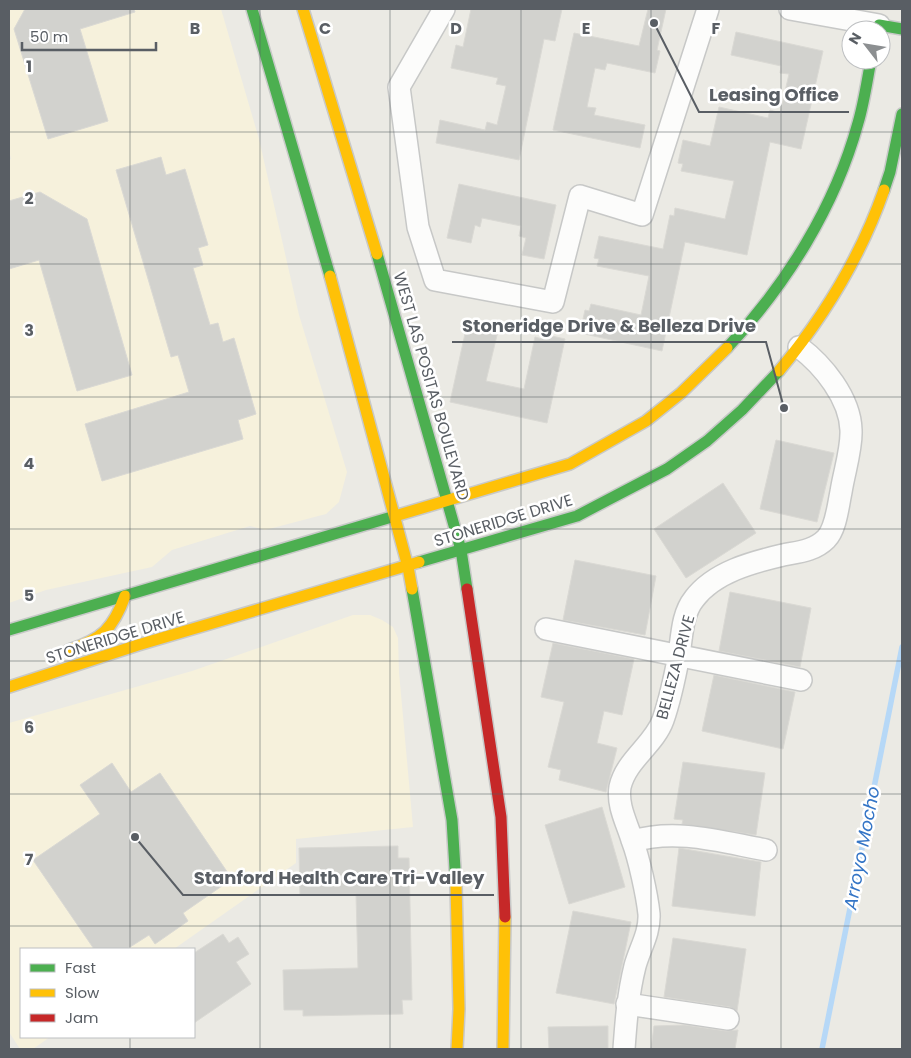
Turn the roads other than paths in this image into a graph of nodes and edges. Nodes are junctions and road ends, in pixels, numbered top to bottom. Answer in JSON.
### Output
{"nodes":[{"id":1,"x":252,"y":9,"type":"edge"},
{"id":2,"x":303,"y":9,"type":"edge"},
{"id":3,"x":444,"y":9,"type":"edge"},
{"id":4,"x":708,"y":9,"type":"edge"},
{"id":5,"x":790,"y":9,"type":"edge"},
{"id":6,"x":855,"y":20,"type":"edge"},
{"id":7,"x":869,"y":70,"type":"edge"},
{"id":8,"x":902,"y":114,"type":"edge"},
{"id":9,"x":799,"y":347,"type":"junction"},
{"id":10,"x":448,"y":500,"type":"junction"},
{"id":11,"x":394,"y":516,"type":"junction"},
{"id":12,"x":461,"y":550,"type":"junction"},
{"id":13,"x":408,"y":567,"type":"junction"},
{"id":14,"x":125,"y":596,"type":"junction"},
{"id":15,"x":546,"y":629,"type":"dead end"},
{"id":16,"x":9,"y":630,"type":"edge"},
{"id":17,"x":54,"y":654,"type":"dead end"},
{"id":18,"x":678,"y":656,"type":"junction"},
{"id":19,"x":800,"y":680,"type":"dead end"},
{"id":20,"x":9,"y":687,"type":"edge"},
{"id":21,"x":633,"y":841,"type":"junction"},
{"id":22,"x":766,"y":850,"type":"dead end"},
{"id":23,"x":627,"y":1004,"type":"junction"},
{"id":24,"x":728,"y":1019,"type":"dead end"},
{"id":25,"x":457,"y":1049,"type":"edge"},
{"id":26,"x":502,"y":1049,"type":"edge"},
{"id":27,"x":624,"y":1049,"type":"edge"}],
"edges":[{"from":1,"to":11,"type":"main road"},
{"from":2,"to":10,"type":"main road","name":"WEST LAS POSITAS BOULEVARD"},
{"from":3,"to":4,"type":"street"},
{"from":5,"to":6,"type":"street"},
{"from":7,"to":10,"type":"main road","name":"STONERIDGE DRIVE"},
{"from":8,"to":9,"type":"main road","name":"STONERIDGE DRIVE"},
{"from":9,"to":12,"type":"main road","name":"STONERIDGE DRIVE"},
{"from":9,"to":18,"type":"street","name":"BELLEZA DRIVE"},
{"from":10,"to":11,"type":"main road","name":"STONERIDGE DRIVE"},
{"from":10,"to":12,"type":"main road","name":"WEST LAS POSITAS BOULEVARD"},
{"from":11,"to":13,"type":"main road"},
{"from":11,"to":14,"type":"main road","name":"STONERIDGE DRIVE"},
{"from":12,"to":13,"type":"main road","name":"STONERIDGE DRIVE"},
{"from":12,"to":26,"type":"main road","name":"WEST LAS POSITAS BOULEVARD"},
{"from":13,"to":20,"type":"main road","name":"STONERIDGE DRIVE"},
{"from":13,"to":25,"type":"main road"},
{"from":14,"to":16,"type":"main road","name":"STONERIDGE DRIVE"},
{"from":14,"to":17,"type":"main road"},
{"from":15,"to":18,"type":"street"},
{"from":18,"to":19,"type":"street"},
{"from":18,"to":21,"type":"street","name":"BELLEZA DRIVE"},
{"from":21,"to":22,"type":"street"},
{"from":21,"to":23,"type":"street","name":"BELLEZA DRIVE"},
{"from":23,"to":24,"type":"street"},
{"from":23,"to":27,"type":"street","name":"BELLEZA DRIVE"}]}
